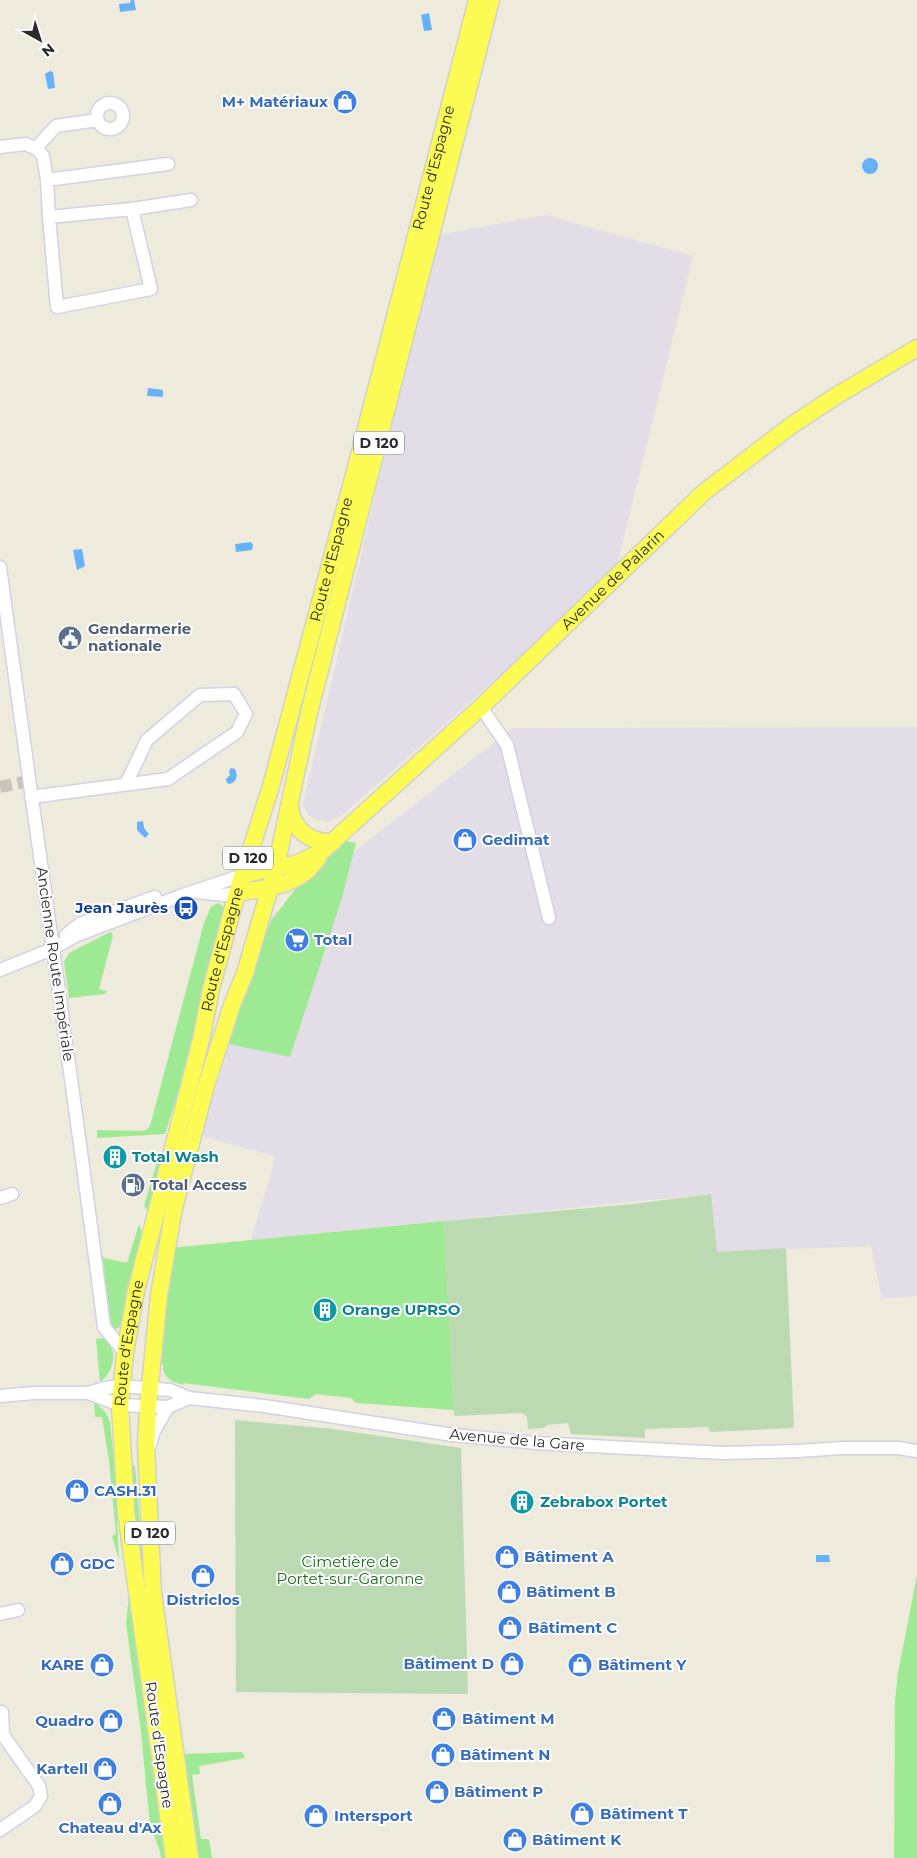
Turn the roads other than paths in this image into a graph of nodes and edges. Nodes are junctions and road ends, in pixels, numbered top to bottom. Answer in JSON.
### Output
{"nodes":[{"id":1,"x":477,"y":0,"type":"edge"},
{"id":2,"x":491,"y":0,"type":"edge"},
{"id":3,"x":97,"y":120,"type":"dead end"},
{"id":4,"x":0,"y":147,"type":"edge"},
{"id":5,"x":36,"y":148,"type":"junction"},
{"id":6,"x":168,"y":164,"type":"dead end"},
{"id":7,"x":47,"y":180,"type":"junction"},
{"id":8,"x":191,"y":200,"type":"dead end"},
{"id":9,"x":132,"y":208,"type":"junction"},
{"id":10,"x":49,"y":217,"type":"junction"},
{"id":11,"x":917,"y":348,"type":"edge"},
{"id":12,"x":0,"y":567,"type":"edge"},
{"id":13,"x":6,"y":654,"type":"edge"},
{"id":14,"x":482,"y":707,"type":"junction"},
{"id":15,"x":126,"y":784,"type":"junction"},
{"id":16,"x":31,"y":797,"type":"junction"},
{"id":17,"x":290,"y":799,"type":"junction"},
{"id":18,"x":327,"y":847,"type":"junction"},
{"id":19,"x":276,"y":867,"type":"junction"},
{"id":20,"x":243,"y":875,"type":"junction"},
{"id":21,"x":269,"y":887,"type":"junction"},
{"id":22,"x":195,"y":891,"type":"junction"},
{"id":23,"x":237,"y":893,"type":"junction"},
{"id":24,"x":548,"y":918,"type":"dead end"},
{"id":25,"x":52,"y":949,"type":"junction"},
{"id":26,"x":0,"y":970,"type":"edge"},
{"id":27,"x":125,"y":1354,"type":"junction"},
{"id":28,"x":122,"y":1381,"type":"junction"},
{"id":29,"x":149,"y":1388,"type":"junction"},
{"id":30,"x":88,"y":1393,"type":"junction"},
{"id":31,"x":0,"y":1396,"type":"edge"},
{"id":32,"x":189,"y":1398,"type":"junction"},
{"id":33,"x":120,"y":1405,"type":"junction"},
{"id":34,"x":148,"y":1406,"type":"junction"},
{"id":35,"x":168,"y":1407,"type":"junction"},
{"id":36,"x":917,"y":1451,"type":"edge"},
{"id":37,"x":146,"y":1456,"type":"junction"},
{"id":38,"x":18,"y":1610,"type":"dead end"},
{"id":39,"x":0,"y":1614,"type":"edge"},
{"id":40,"x":2,"y":1712,"type":"dead end"},
{"id":41,"x":0,"y":1830,"type":"edge"},
{"id":42,"x":174,"y":1858,"type":"edge"},
{"id":43,"x":190,"y":1858,"type":"edge"}],
"edges":[{"from":1,"to":20,"type":"main road","name":"Route d'Espagne","number":"D 120"},
{"from":2,"to":17,"type":"main road","name":"Route d'Espagne","number":"D 120"},
{"from":3,"to":5,"type":"street"},
{"from":4,"to":5,"type":"street"},
{"from":5,"to":7,"type":"street"},
{"from":6,"to":7,"type":"street"},
{"from":7,"to":10,"type":"street"},
{"from":8,"to":9,"type":"street"},
{"from":9,"to":10,"type":"street"},
{"from":9,"to":10,"type":"street"},
{"from":11,"to":14,"type":"main road","name":"Avenue de Palarin"},
{"from":12,"to":13,"type":"street","name":"Ancienne Route Impériale"},
{"from":13,"to":16,"type":"street","name":"Ancienne Route Impériale"},
{"from":14,"to":18,"type":"main road","name":"Avenue de Palarin"},
{"from":14,"to":24,"type":"street"},
{"from":15,"to":15,"type":"street"},
{"from":15,"to":16,"type":"street"},
{"from":16,"to":25,"type":"street","name":"Ancienne Route Impériale"},
{"from":17,"to":18,"type":"main road"},
{"from":17,"to":19,"type":"main road","name":"Route d'Espagne","number":"D 120"},
{"from":18,"to":19,"type":"main road","name":"Avenue de Palarin"},
{"from":18,"to":21,"type":"main road","name":"Avenue de Palarin"},
{"from":19,"to":20,"type":"main road","name":"Avenue de Palarin"},
{"from":19,"to":21,"type":"main road","name":"Route d'Espagne","number":"D 120"},
{"from":20,"to":22,"type":"street"},
{"from":20,"to":23,"type":"main road","name":"Route d'Espagne","number":"D 120"},
{"from":21,"to":23,"type":"main road","name":"Avenue de Palarin"},
{"from":21,"to":29,"type":"main road","name":"Route d'Espagne","number":"D 120"},
{"from":22,"to":23,"type":"street"},
{"from":22,"to":25,"type":"street"},
{"from":23,"to":27,"type":"main road","name":"Route d'Espagne","number":"D 120"},
{"from":25,"to":26,"type":"street"},
{"from":25,"to":27,"type":"street","name":"Ancienne Route Impériale"},
{"from":27,"to":28,"type":"main road","name":"Route d'Espagne","number":"D 120"},
{"from":28,"to":29,"type":"street"},
{"from":28,"to":30,"type":"street"},
{"from":28,"to":33,"type":"main road","name":"Route d'Espagne","number":"D 120"},
{"from":29,"to":32,"type":"street"},
{"from":29,"to":34,"type":"main road","name":"Route d'Espagne","number":"D 120"},
{"from":30,"to":31,"type":"street"},
{"from":30,"to":33,"type":"street","name":"Avenue de la Gare"},
{"from":32,"to":35,"type":"street","name":"Avenue de la Gare"},
{"from":32,"to":36,"type":"street","name":"Avenue de la Gare"},
{"from":33,"to":34,"type":"street","name":"Avenue de la Gare"},
{"from":33,"to":42,"type":"main road","name":"Route d'Espagne","number":"D 120"},
{"from":34,"to":35,"type":"street","name":"Avenue de la Gare"},
{"from":34,"to":37,"type":"main road","name":"Route d'Espagne","number":"D 120"},
{"from":35,"to":37,"type":"street","name":"Route d'Espagne"},
{"from":37,"to":43,"type":"main road","name":"Route d'Espagne","number":"D 120"},
{"from":38,"to":39,"type":"street"},
{"from":40,"to":41,"type":"street"}]}
